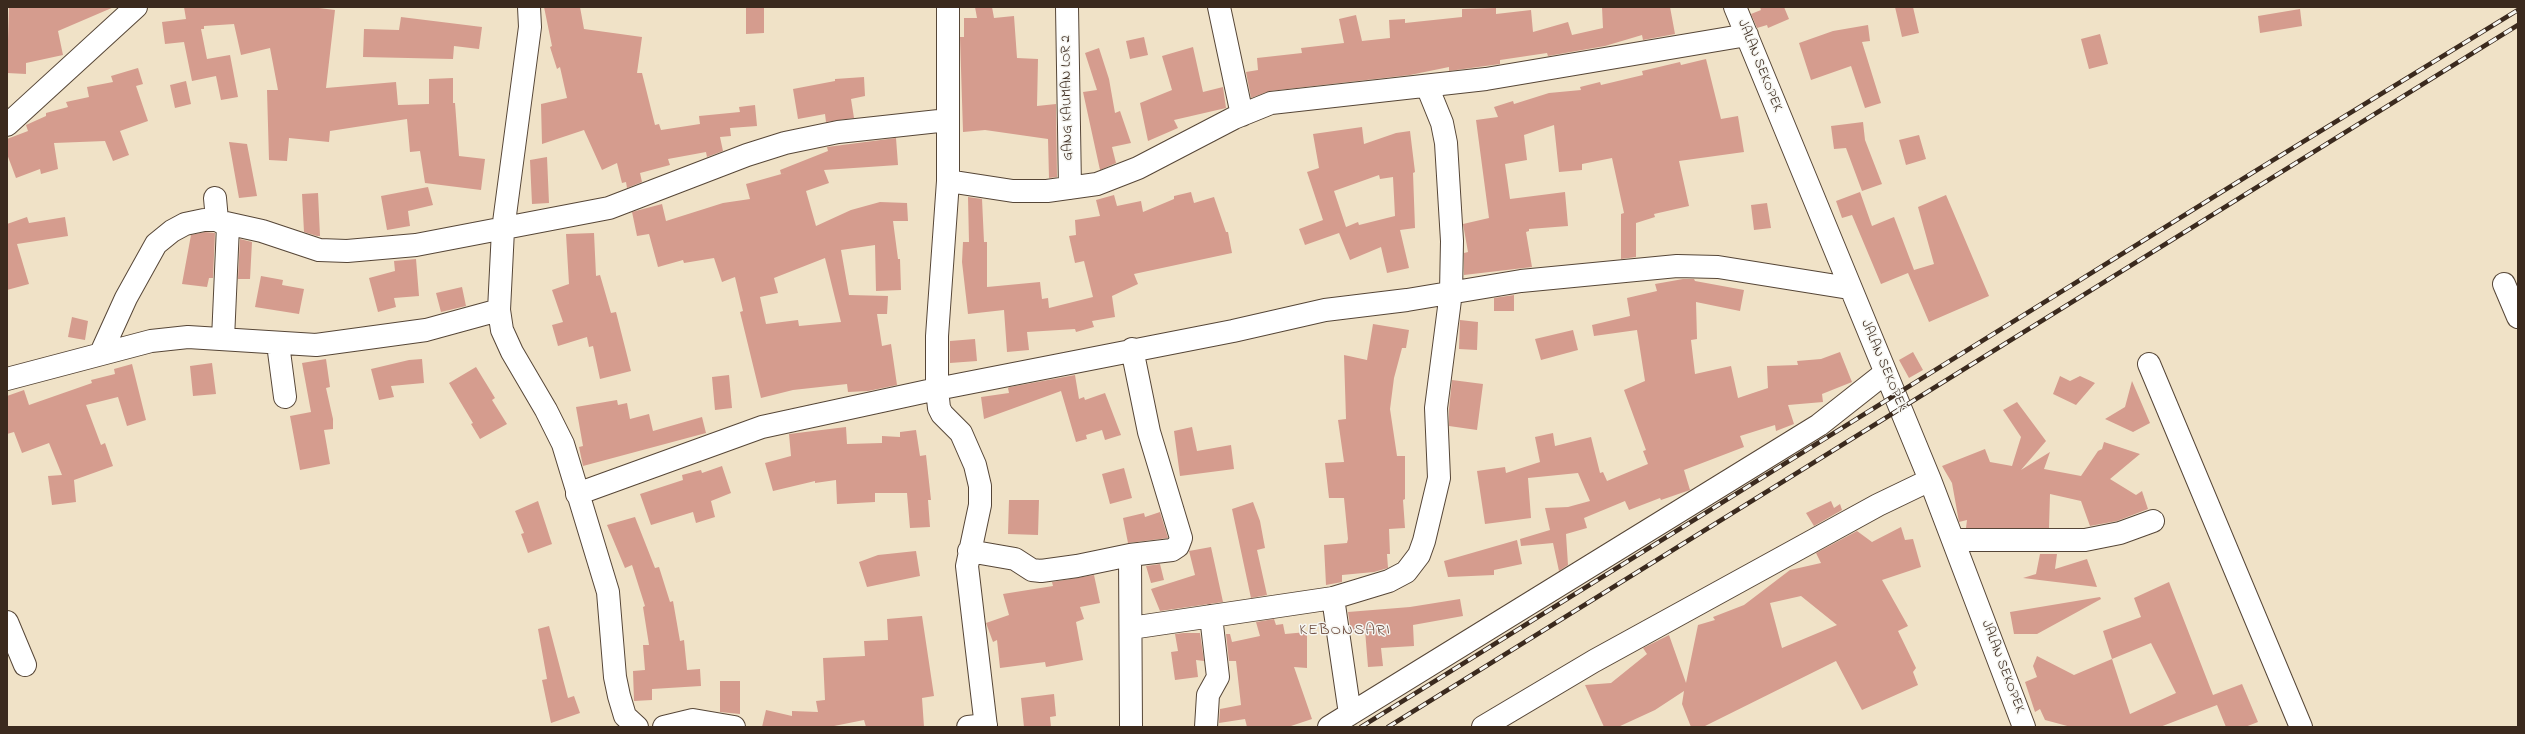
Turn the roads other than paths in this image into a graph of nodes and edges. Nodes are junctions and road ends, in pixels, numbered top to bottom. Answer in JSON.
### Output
{"nodes":[{"id":1,"x":136,"y":7,"type":"edge"},
{"id":2,"x":529,"y":7,"type":"edge"},
{"id":3,"x":948,"y":7,"type":"edge"},
{"id":4,"x":1067,"y":7,"type":"edge"},
{"id":5,"x":1220,"y":7,"type":"edge"},
{"id":6,"x":1735,"y":7,"type":"edge"},
{"id":7,"x":1747,"y":35,"type":"junction"},
{"id":8,"x":1427,"y":86,"type":"junction"},
{"id":9,"x":1242,"y":115,"type":"junction"},
{"id":10,"x":948,"y":120,"type":"junction"},
{"id":11,"x":7,"y":125,"type":"edge"},
{"id":12,"x":948,"y":182,"type":"junction"},
{"id":13,"x":1070,"y":188,"type":"junction"},
{"id":14,"x":215,"y":198,"type":"dead end"},
{"id":15,"x":221,"y":222,"type":"junction"},
{"id":16,"x":503,"y":230,"type":"junction"},
{"id":17,"x":2504,"y":284,"type":"dead end"},
{"id":18,"x":1849,"y":288,"type":"junction"},
{"id":19,"x":1451,"y":292,"type":"junction"},
{"id":20,"x":499,"y":310,"type":"junction"},
{"id":21,"x":2518,"y":317,"type":"edge"},
{"id":22,"x":223,"y":339,"type":"junction"},
{"id":23,"x":278,"y":344,"type":"junction"},
{"id":24,"x":1132,"y":349,"type":"junction"},
{"id":25,"x":101,"y":353,"type":"junction"},
{"id":26,"x":2148,"y":364,"type":"dead end"},
{"id":27,"x":1885,"y":373,"type":"junction"},
{"id":28,"x":7,"y":379,"type":"edge"},
{"id":29,"x":937,"y":389,"type":"junction"},
{"id":30,"x":286,"y":397,"type":"dead end"},
{"id":31,"x":1930,"y":480,"type":"junction"},
{"id":32,"x":577,"y":494,"type":"junction"},
{"id":33,"x":2154,"y":521,"type":"dead end"},
{"id":34,"x":1954,"y":540,"type":"junction"},
{"id":35,"x":970,"y":551,"type":"junction"},
{"id":36,"x":1130,"y":555,"type":"junction"},
{"id":37,"x":1333,"y":598,"type":"junction"},
{"id":38,"x":1211,"y":616,"type":"junction"},
{"id":39,"x":7,"y":622,"type":"edge"},
{"id":40,"x":1132,"y":628,"type":"junction"},
{"id":41,"x":25,"y":666,"type":"dead end"},
{"id":42,"x":1350,"y":714,"type":"junction"},
{"id":43,"x":980,"y":726,"type":"edge"},
{"id":44,"x":637,"y":727,"type":"edge"},
{"id":45,"x":664,"y":727,"type":"edge"},
{"id":46,"x":734,"y":727,"type":"edge"},
{"id":47,"x":1131,"y":727,"type":"edge"},
{"id":48,"x":1206,"y":727,"type":"edge"},
{"id":49,"x":1329,"y":727,"type":"edge"},
{"id":50,"x":1483,"y":727,"type":"edge"},
{"id":51,"x":2024,"y":727,"type":"edge"},
{"id":52,"x":2301,"y":727,"type":"edge"}],
"edges":[{"from":1,"to":11,"type":"street"},
{"from":2,"to":16,"type":"street"},
{"from":3,"to":10,"type":"street"},
{"from":4,"to":13,"type":"street","name":"GANG KAUMAN LOR 2"},
{"from":5,"to":9,"type":"street"},
{"from":6,"to":7,"type":"street","name":"JALAN SEKOPEK"},
{"from":7,"to":8,"type":"street"},
{"from":7,"to":18,"type":"street","name":"JALAN SEKOPEK"},
{"from":8,"to":9,"type":"street"},
{"from":8,"to":19,"type":"street"},
{"from":9,"to":13,"type":"street"},
{"from":10,"to":12,"type":"street"},
{"from":10,"to":16,"type":"street"},
{"from":12,"to":13,"type":"street"},
{"from":12,"to":29,"type":"street"},
{"from":14,"to":15,"type":"street"},
{"from":15,"to":16,"type":"street"},
{"from":15,"to":22,"type":"street"},
{"from":15,"to":25,"type":"street"},
{"from":16,"to":20,"type":"street"},
{"from":17,"to":21,"type":"street"},
{"from":18,"to":19,"type":"street"},
{"from":18,"to":27,"type":"street","name":"JALAN SEKOPEK"},
{"from":19,"to":24,"type":"street"},
{"from":19,"to":37,"type":"street"},
{"from":20,"to":23,"type":"street"},
{"from":20,"to":32,"type":"street"},
{"from":22,"to":23,"type":"street"},
{"from":22,"to":25,"type":"street"},
{"from":23,"to":30,"type":"street"},
{"from":24,"to":29,"type":"street"},
{"from":24,"to":36,"type":"street"},
{"from":25,"to":28,"type":"street"},
{"from":26,"to":52,"type":"street"},
{"from":27,"to":31,"type":"street","name":"JALAN SEKOPEK"},
{"from":27,"to":42,"type":"street"},
{"from":29,"to":32,"type":"street"},
{"from":29,"to":35,"type":"street"},
{"from":31,"to":34,"type":"street","name":"JALAN SEKOPEK"},
{"from":31,"to":50,"type":"street"},
{"from":32,"to":44,"type":"street"},
{"from":33,"to":34,"type":"street"},
{"from":34,"to":51,"type":"street","name":"JALAN SEKOPEK"},
{"from":35,"to":36,"type":"street"},
{"from":35,"to":43,"type":"street"},
{"from":36,"to":40,"type":"street"},
{"from":37,"to":38,"type":"street"},
{"from":37,"to":42,"type":"street"},
{"from":38,"to":40,"type":"street"},
{"from":38,"to":48,"type":"street"},
{"from":39,"to":41,"type":"street"},
{"from":40,"to":47,"type":"street"},
{"from":42,"to":49,"type":"street"},
{"from":45,"to":46,"type":"street"}]}
